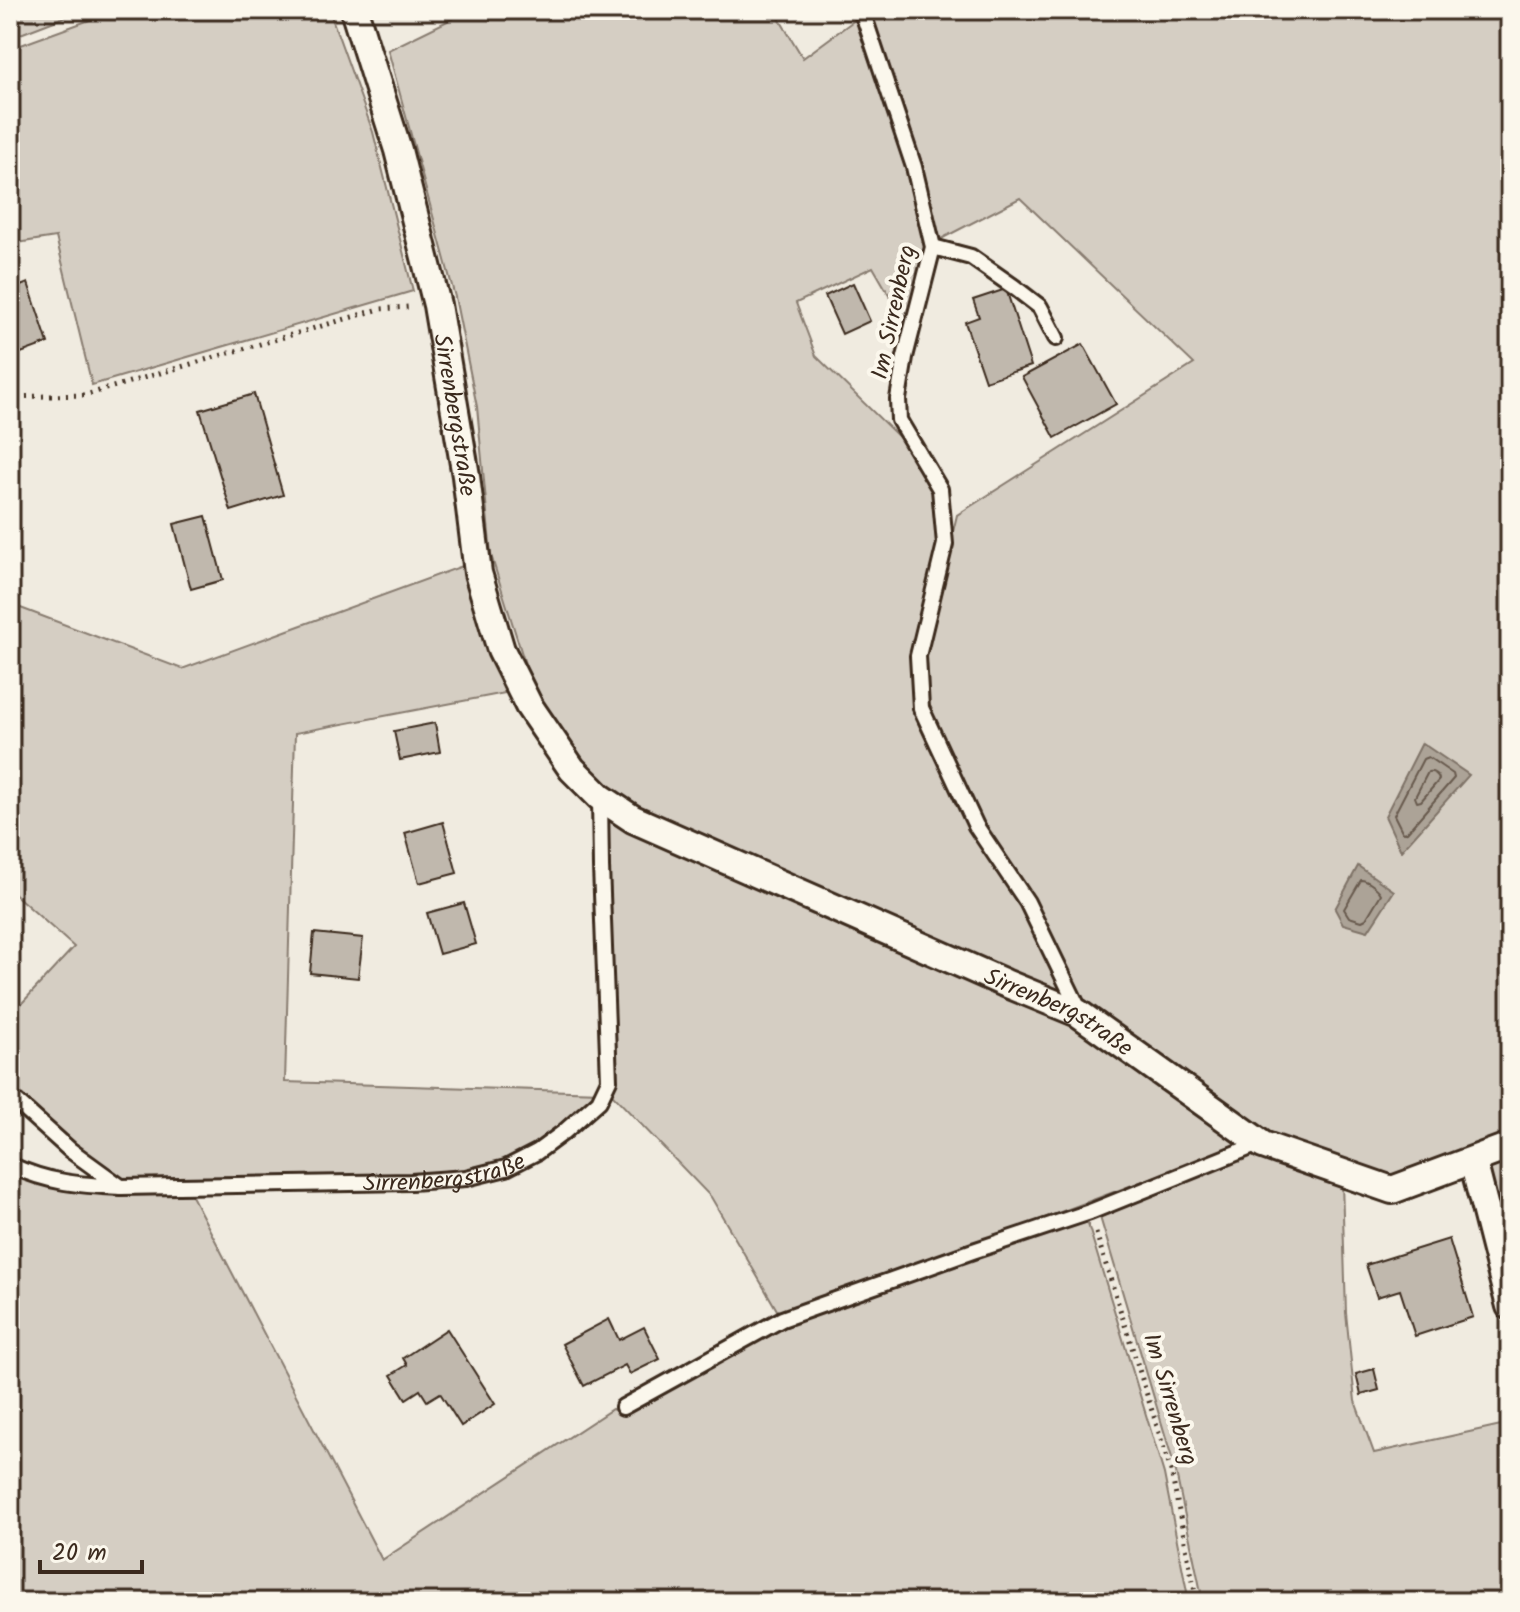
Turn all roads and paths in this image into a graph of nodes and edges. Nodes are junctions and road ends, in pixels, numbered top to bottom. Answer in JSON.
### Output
{"nodes":[{"id":1,"x":354,"y":10,"type":"edge"},
{"id":2,"x":860,"y":10,"type":"edge"},
{"id":3,"x":933,"y":247,"type":"junction"},
{"id":4,"x":437,"y":305,"type":"junction"},
{"id":5,"x":1056,"y":338,"type":"dead end"},
{"id":6,"x":10,"y":397,"type":"edge"},
{"id":7,"x":600,"y":797,"type":"junction"},
{"id":8,"x":1078,"y":1013,"type":"junction"},
{"id":9,"x":10,"y":1096,"type":"edge"},
{"id":10,"x":1261,"y":1143,"type":"junction"},
{"id":11,"x":1510,"y":1146,"type":"edge"},
{"id":12,"x":1473,"y":1161,"type":"junction"},
{"id":13,"x":10,"y":1165,"type":"edge"},
{"id":14,"x":121,"y":1187,"type":"junction"},
{"id":15,"x":1090,"y":1212,"type":"junction"},
{"id":16,"x":1510,"y":1306,"type":"edge"},
{"id":17,"x":623,"y":1407,"type":"dead end"},
{"id":18,"x":1197,"y":1602,"type":"edge"}],
"edges":[{"from":1,"to":4,"type":"street","name":"Sirrenbergstraße"},
{"from":2,"to":3,"type":"lane","name":"Im Sirrenberg"},
{"from":3,"to":5,"type":"lane"},
{"from":3,"to":8,"type":"lane","name":"Im Sirrenberg"},
{"from":4,"to":6,"type":"path"},
{"from":4,"to":7,"type":"street","name":"Sirrenbergstraße"},
{"from":7,"to":8,"type":"street","name":"Sirrenbergstraße"},
{"from":7,"to":14,"type":"lane","name":"Sirrenbergstraße"},
{"from":8,"to":10,"type":"street","name":"Sirrenbergstraße"},
{"from":9,"to":14,"type":"lane"},
{"from":10,"to":12,"type":"street","name":"Sirrenbergstraße"},
{"from":10,"to":15,"type":"lane"},
{"from":11,"to":12,"type":"street","name":"Sirrenbergstraße"},
{"from":12,"to":16,"type":"street"},
{"from":13,"to":14,"type":"lane","name":"Sirrenbergstraße"},
{"from":15,"to":17,"type":"lane"},
{"from":15,"to":18,"type":"path","name":"Im Sirrenberg"}]}
